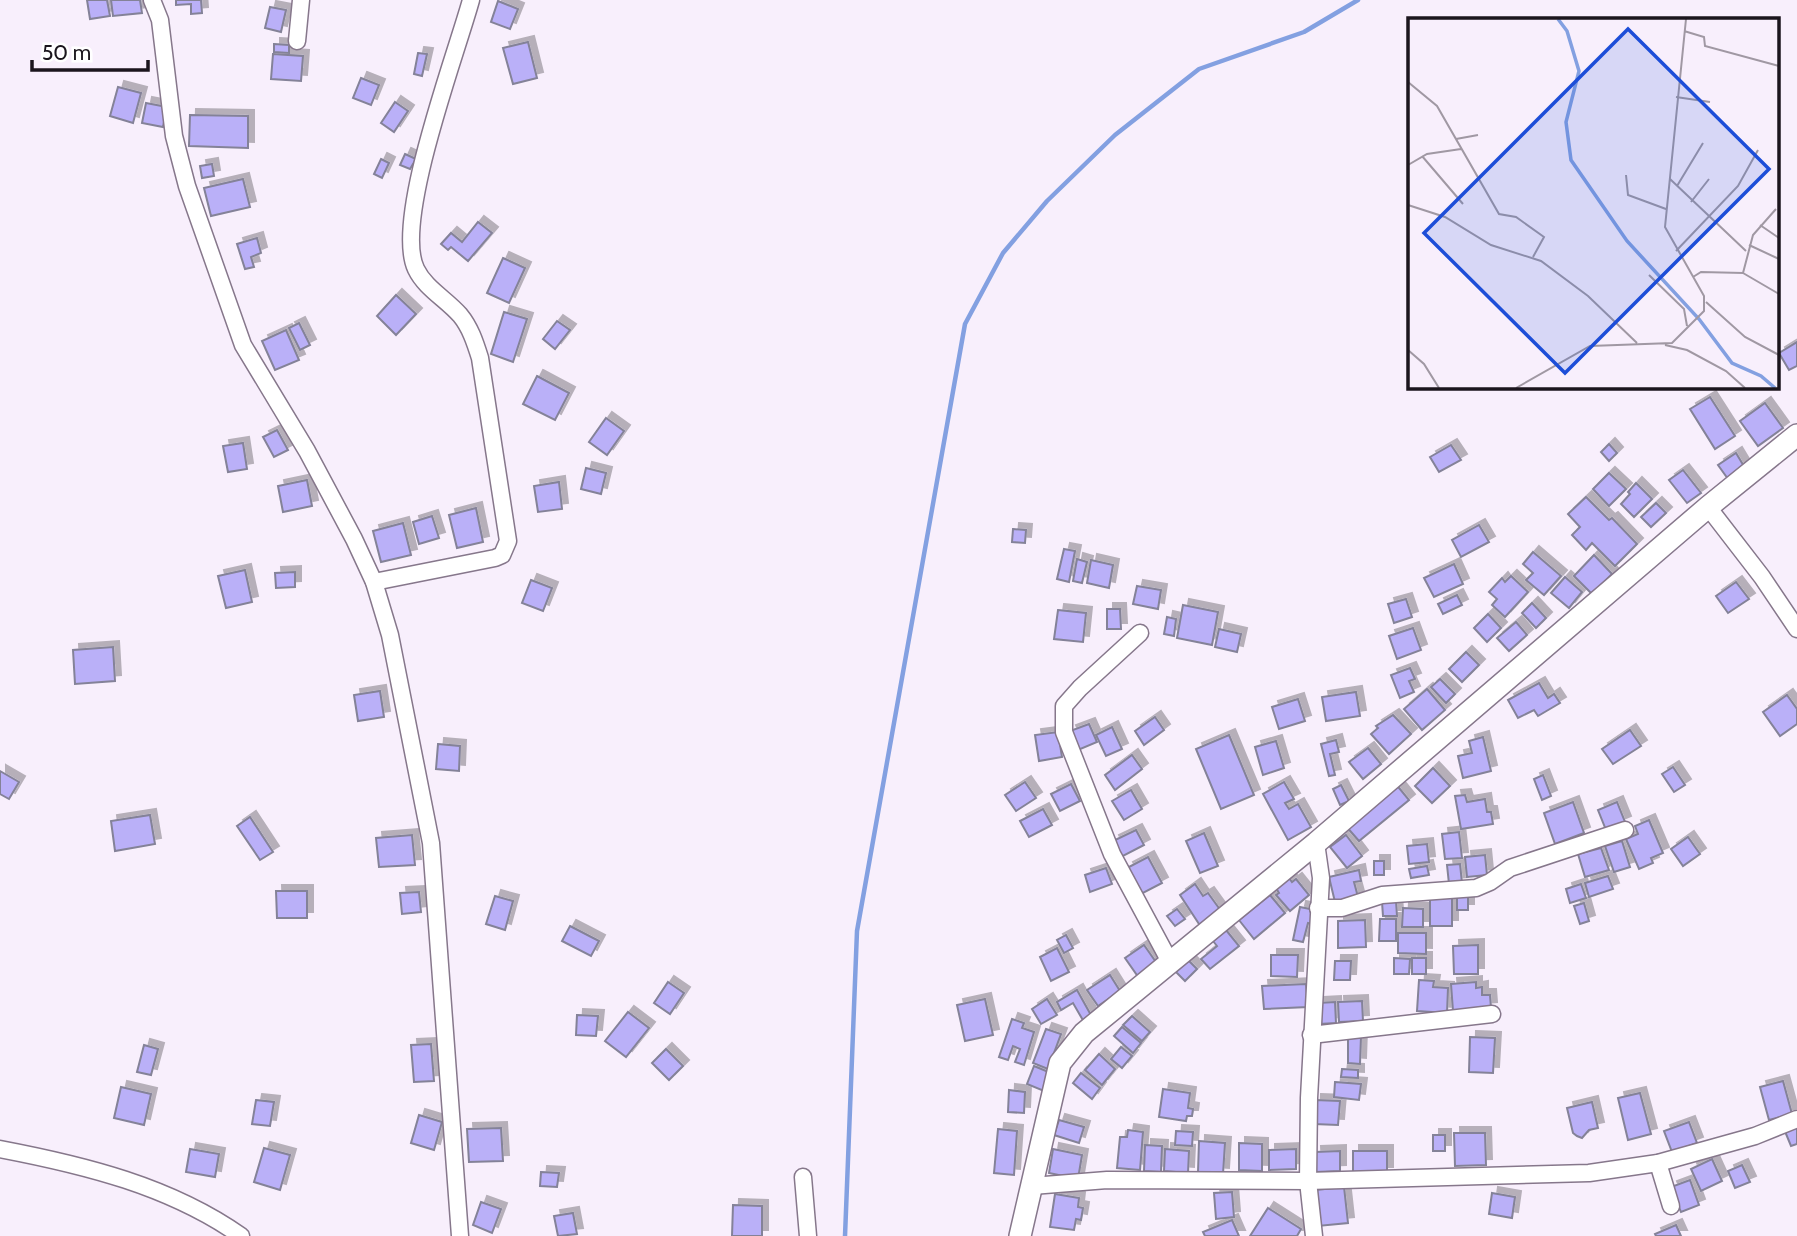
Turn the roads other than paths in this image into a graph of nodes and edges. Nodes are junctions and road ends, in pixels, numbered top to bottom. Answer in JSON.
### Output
{"nodes":[{"id":1,"x":152,"y":0,"type":"edge"},
{"id":2,"x":300,"y":0,"type":"edge"},
{"id":3,"x":471,"y":0,"type":"edge"},
{"id":4,"x":297,"y":41,"type":"dead end"},
{"id":5,"x":1797,"y":435,"type":"edge"},
{"id":6,"x":1708,"y":507,"type":"junction"},
{"id":7,"x":374,"y":582,"type":"junction"},
{"id":8,"x":1797,"y":629,"type":"edge"},
{"id":9,"x":1140,"y":633,"type":"dead end"},
{"id":10,"x":1625,"y":830,"type":"dead end"},
{"id":11,"x":1317,"y":843,"type":"junction"},
{"id":12,"x":1318,"y":908,"type":"junction"},
{"id":13,"x":1170,"y":962,"type":"junction"},
{"id":14,"x":1492,"y":1014,"type":"dead end"},
{"id":15,"x":1311,"y":1035,"type":"junction"},
{"id":16,"x":1797,"y":1119,"type":"edge"},
{"id":17,"x":0,"y":1149,"type":"edge"},
{"id":18,"x":1658,"y":1163,"type":"junction"},
{"id":19,"x":803,"y":1177,"type":"dead end"},
{"id":20,"x":1308,"y":1181,"type":"junction"},
{"id":21,"x":1032,"y":1186,"type":"junction"},
{"id":22,"x":1671,"y":1206,"type":"dead end"},
{"id":23,"x":241,"y":1236,"type":"edge"},
{"id":24,"x":460,"y":1236,"type":"edge"},
{"id":25,"x":808,"y":1236,"type":"edge"},
{"id":26,"x":1020,"y":1236,"type":"edge"},
{"id":27,"x":1314,"y":1236,"type":"edge"}],
"edges":[{"from":1,"to":7,"type":"street"},
{"from":2,"to":4,"type":"street"},
{"from":3,"to":7,"type":"street"},
{"from":5,"to":6,"type":"street"},
{"from":6,"to":8,"type":"street"},
{"from":6,"to":11,"type":"street"},
{"from":7,"to":24,"type":"street"},
{"from":9,"to":13,"type":"street"},
{"from":10,"to":12,"type":"street"},
{"from":11,"to":12,"type":"street"},
{"from":11,"to":13,"type":"street"},
{"from":12,"to":15,"type":"street"},
{"from":13,"to":21,"type":"street"},
{"from":14,"to":15,"type":"street"},
{"from":15,"to":20,"type":"street"},
{"from":16,"to":18,"type":"street"},
{"from":17,"to":23,"type":"street"},
{"from":18,"to":20,"type":"street"},
{"from":18,"to":22,"type":"street"},
{"from":19,"to":25,"type":"street"},
{"from":20,"to":21,"type":"street"},
{"from":20,"to":27,"type":"street"},
{"from":21,"to":26,"type":"street"}]}
